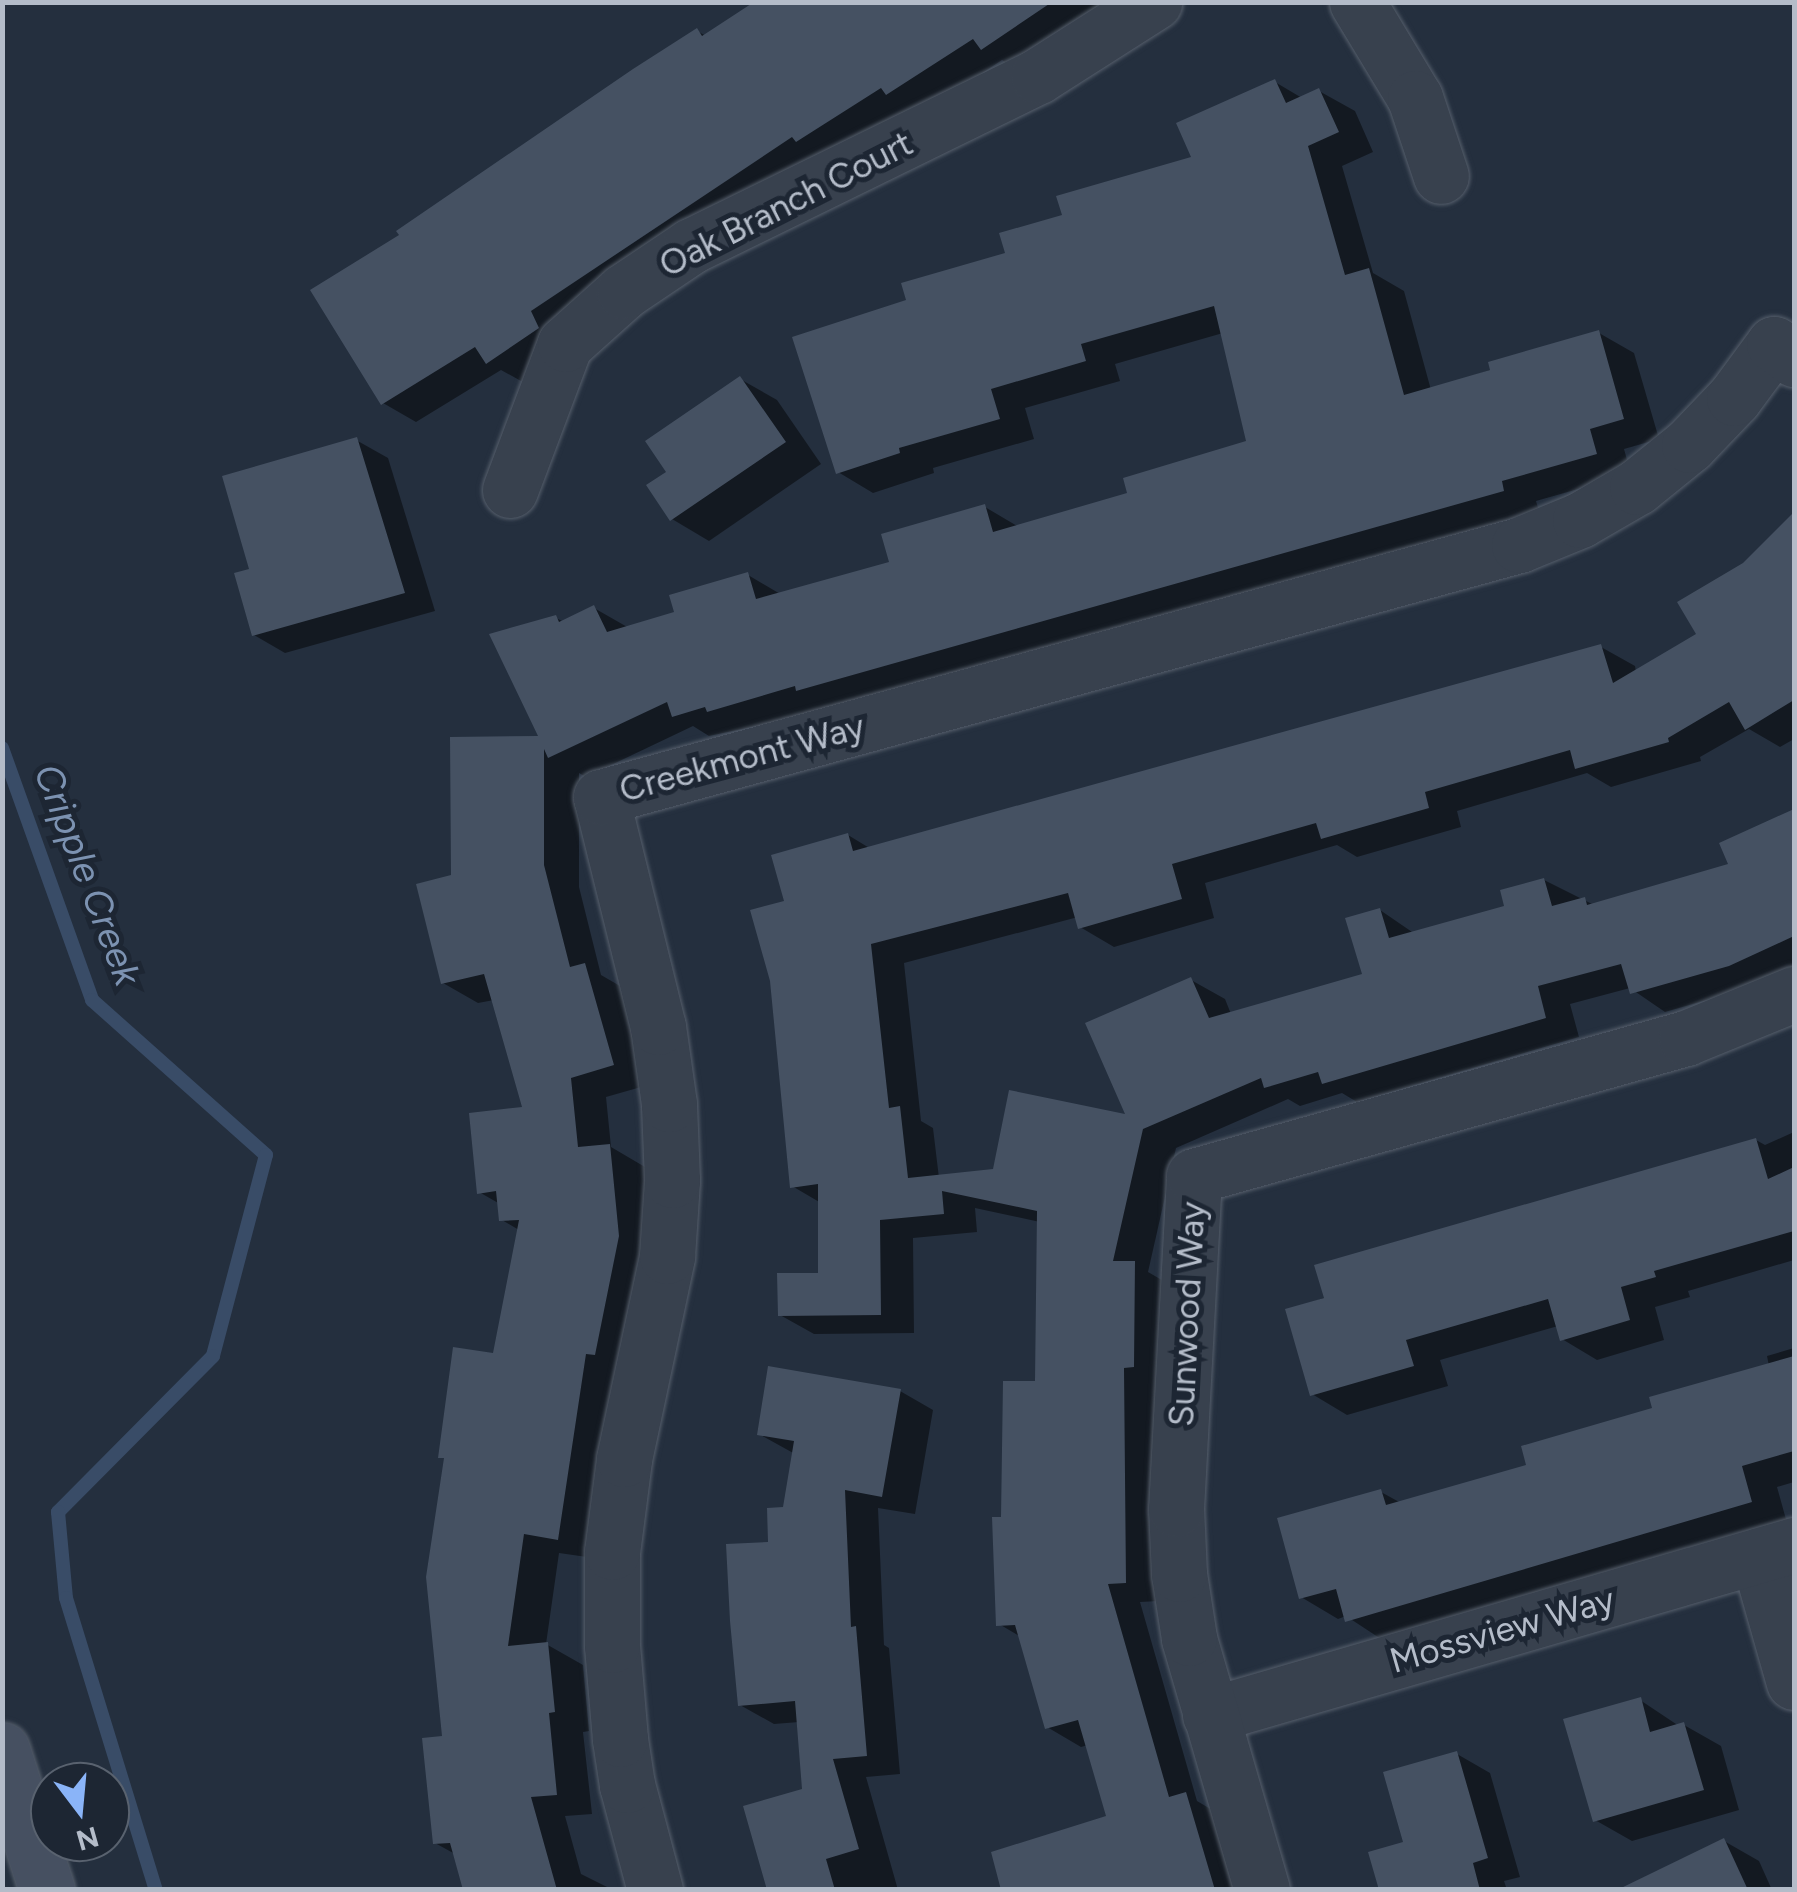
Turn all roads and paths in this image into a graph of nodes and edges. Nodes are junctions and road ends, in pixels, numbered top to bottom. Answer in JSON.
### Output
{"nodes":[{"id":1,"x":1154,"y":2,"type":"edge"},
{"id":2,"x":1357,"y":2,"type":"edge"},
{"id":3,"x":1441,"y":176,"type":"dead end"},
{"id":4,"x":1784,"y":352,"type":"edge"},
{"id":5,"x":510,"y":490,"type":"dead end"},
{"id":6,"x":1794,"y":994,"type":"edge"},
{"id":7,"x":1776,"y":1550,"type":"edge"},
{"id":8,"x":1794,"y":1682,"type":"edge"},
{"id":9,"x":1210,"y":1715,"type":"junction"},
{"id":10,"x":2,"y":1750,"type":"edge"},
{"id":11,"x":47,"y":1890,"type":"edge"},
{"id":12,"x":655,"y":1890,"type":"edge"},
{"id":13,"x":1262,"y":1890,"type":"edge"}],
"edges":[{"from":1,"to":5,"type":"street","name":"Oak Branch Court"},
{"from":2,"to":3,"type":"street"},
{"from":4,"to":12,"type":"street","name":"Creekmont Way"},
{"from":6,"to":9,"type":"street","name":"Sunwood Way"},
{"from":7,"to":8,"type":"street"},
{"from":7,"to":9,"type":"street","name":"Mossview Way"},
{"from":9,"to":13,"type":"street","name":"Sunwood Way"},
{"from":10,"to":11,"type":"main road"}]}
